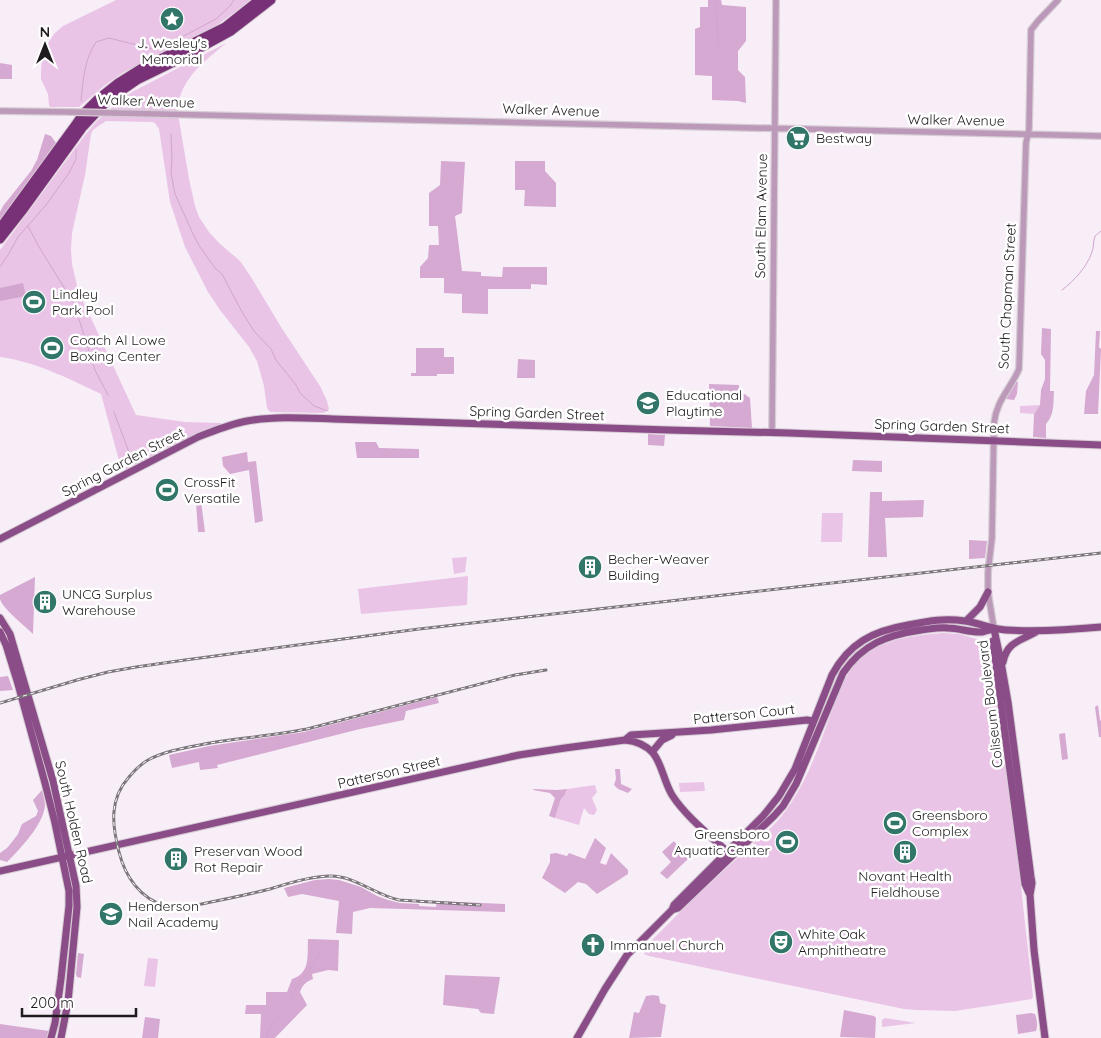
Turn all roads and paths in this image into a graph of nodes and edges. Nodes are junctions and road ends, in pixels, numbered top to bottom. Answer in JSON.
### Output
{"nodes":[{"id":1,"x":259,"y":0,"type":"edge"},
{"id":2,"x":270,"y":0,"type":"edge"},
{"id":3,"x":776,"y":0,"type":"edge"},
{"id":4,"x":1058,"y":0,"type":"edge"},
{"id":5,"x":0,"y":110,"type":"edge"},
{"id":6,"x":774,"y":128,"type":"junction"},
{"id":7,"x":1028,"y":134,"type":"junction"},
{"id":8,"x":1101,"y":136,"type":"edge"},
{"id":9,"x":0,"y":228,"type":"edge"},
{"id":10,"x":0,"y":239,"type":"edge"},
{"id":11,"x":772,"y":433,"type":"junction"},
{"id":12,"x":994,"y":441,"type":"junction"},
{"id":13,"x":1101,"y":445,"type":"edge"},
{"id":14,"x":0,"y":539,"type":"edge"},
{"id":15,"x":988,"y":592,"type":"junction"},
{"id":16,"x":0,"y":618,"type":"edge"},
{"id":17,"x":966,"y":621,"type":"junction"},
{"id":18,"x":1101,"y":627,"type":"edge"},
{"id":19,"x":994,"y":628,"type":"junction"},
{"id":20,"x":0,"y":632,"type":"edge"},
{"id":21,"x":879,"y":632,"type":"junction"},
{"id":22,"x":1036,"y":632,"type":"junction"},
{"id":23,"x":870,"y":646,"type":"junction"},
{"id":24,"x":847,"y":654,"type":"junction"},
{"id":25,"x":1002,"y":665,"type":"junction"},
{"id":26,"x":838,"y":683,"type":"junction"},
{"id":27,"x":825,"y":692,"type":"junction"},
{"id":28,"x":813,"y":721,"type":"junction"},
{"id":29,"x":822,"y":725,"type":"junction"},
{"id":30,"x":677,"y":733,"type":"junction"},
{"id":31,"x":625,"y":740,"type":"junction"},
{"id":32,"x":652,"y":752,"type":"junction"},
{"id":33,"x":808,"y":758,"type":"junction"},
{"id":34,"x":730,"y":854,"type":"junction"},
{"id":35,"x":66,"y":856,"type":"junction"},
{"id":36,"x":0,"y":871,"type":"edge"},
{"id":37,"x":1030,"y":895,"type":"junction"},
{"id":38,"x":70,"y":900,"type":"junction"},
{"id":39,"x":76,"y":916,"type":"junction"},
{"id":40,"x":51,"y":1038,"type":"edge"},
{"id":41,"x":61,"y":1038,"type":"edge"},
{"id":42,"x":577,"y":1038,"type":"edge"},
{"id":43,"x":1046,"y":1038,"type":"edge"}],
"edges":[{"from":1,"to":9,"type":"highway"},
{"from":2,"to":10,"type":"highway"},
{"from":3,"to":6,"type":"street","name":"South Elam Avenue"},
{"from":4,"to":7,"type":"street","name":"South Chapman Street"},
{"from":5,"to":6,"type":"street","name":"Walker Avenue","bridge":true},
{"from":6,"to":7,"type":"street","name":"Walker Avenue"},
{"from":6,"to":11,"type":"street","name":"South Elam Avenue"},
{"from":7,"to":8,"type":"street","name":"Walker Avenue"},
{"from":7,"to":12,"type":"street","name":"South Chapman Street"},
{"from":11,"to":12,"type":"main road","name":"Spring Garden Street"},
{"from":11,"to":14,"type":"main road","name":"Spring Garden Street"},
{"from":12,"to":13,"type":"main road","name":"Spring Garden Street"},
{"from":12,"to":15,"type":"street","name":"South Chapman Street"},
{"from":15,"to":17,"type":"main road"},
{"from":15,"to":19,"type":"street","name":"South Chapman Street"},
{"from":16,"to":35,"type":"main road","name":"South Holden Road"},
{"from":17,"to":19,"type":"main road"},
{"from":17,"to":21,"type":"main road"},
{"from":18,"to":22,"type":"main road"},
{"from":19,"to":22,"type":"main road"},
{"from":19,"to":23,"type":"main road"},
{"from":19,"to":25,"type":"main road","name":"Coliseum Boulevard"},
{"from":19,"to":37,"type":"main road","name":"Coliseum Boulevard"},
{"from":20,"to":35,"type":"main road","name":"South Holden Road"},
{"from":21,"to":23,"type":"main road"},
{"from":21,"to":24,"type":"main road"},
{"from":22,"to":25,"type":"main road"},
{"from":23,"to":26,"type":"main road"},
{"from":24,"to":26,"type":"main road"},
{"from":24,"to":27,"type":"main road"},
{"from":25,"to":37,"type":"main road","name":"Coliseum Boulevard"},
{"from":26,"to":29,"type":"main road"},
{"from":27,"to":28,"type":"main road"},
{"from":27,"to":29,"type":"main road"},
{"from":28,"to":30,"type":"main road","name":"Patterson Court"},
{"from":28,"to":33,"type":"main road"},
{"from":28,"to":34,"type":"main road"},
{"from":29,"to":33,"type":"main road"},
{"from":30,"to":31,"type":"main road","name":"Patterson Court"},
{"from":30,"to":32,"type":"main road","name":"Patterson Court"},
{"from":31,"to":32,"type":"main road","name":"Patterson Street"},
{"from":31,"to":35,"type":"main road","name":"Patterson Street"},
{"from":32,"to":34,"type":"main road"},
{"from":33,"to":34,"type":"main road"},
{"from":34,"to":42,"type":"main road"},
{"from":35,"to":36,"type":"main road","name":"Patterson Street"},
{"from":35,"to":38,"type":"main road","name":"South Holden Road"},
{"from":35,"to":39,"type":"main road","name":"South Holden Road"},
{"from":37,"to":43,"type":"main road","name":"Coliseum Boulevard"},
{"from":38,"to":39,"type":"main road"},
{"from":38,"to":40,"type":"main road","name":"South Holden Road"},
{"from":39,"to":41,"type":"main road","name":"South Holden Road"}]}
